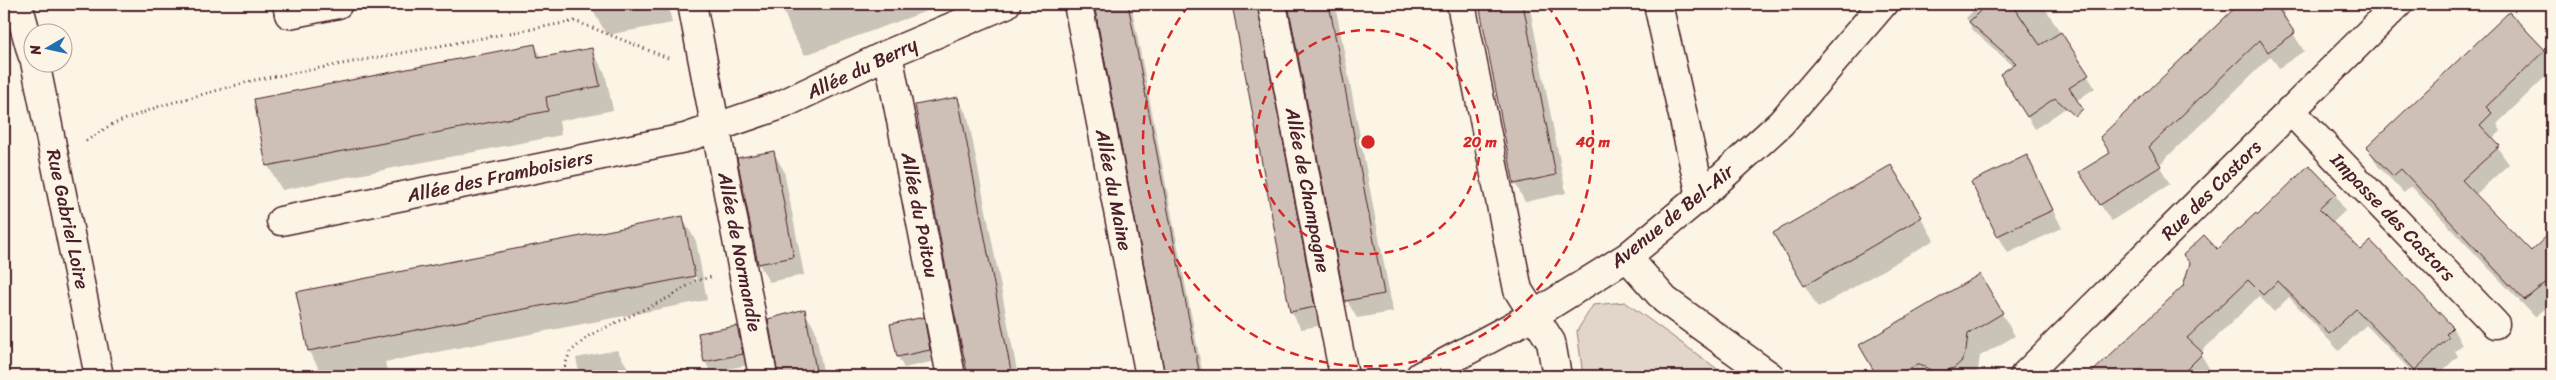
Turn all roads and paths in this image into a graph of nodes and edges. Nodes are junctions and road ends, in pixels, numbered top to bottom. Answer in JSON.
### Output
{"nodes":[{"id":1,"x":18,"y":4,"type":"edge"},
{"id":2,"x":287,"y":4,"type":"edge"},
{"id":3,"x":338,"y":4,"type":"edge"},
{"id":4,"x":692,"y":4,"type":"edge"},
{"id":5,"x":1006,"y":4,"type":"edge"},
{"id":6,"x":1078,"y":4,"type":"edge"},
{"id":7,"x":1272,"y":4,"type":"edge"},
{"id":8,"x":1461,"y":4,"type":"edge"},
{"id":9,"x":1658,"y":4,"type":"edge"},
{"id":10,"x":1883,"y":4,"type":"edge"},
{"id":11,"x":2398,"y":4,"type":"edge"},
{"id":12,"x":23,"y":22,"type":"edge"},
{"id":13,"x":888,"y":54,"type":"junction"},
{"id":14,"x":37,"y":72,"type":"edge"},
{"id":15,"x":706,"y":73,"type":"junction"},
{"id":16,"x":2290,"y":110,"type":"junction"},
{"id":17,"x":717,"y":129,"type":"junction"},
{"id":18,"x":55,"y":162,"type":"junction"},
{"id":19,"x":1701,"y":196,"type":"junction"},
{"id":20,"x":282,"y":221,"type":"dead end"},
{"id":21,"x":1627,"y":257,"type":"junction"},
{"id":22,"x":743,"y":270,"type":"junction"},
{"id":23,"x":1534,"y":315,"type":"junction"},
{"id":24,"x":2495,"y":324,"type":"dead end"},
{"id":25,"x":99,"y":376,"type":"edge"},
{"id":26,"x":561,"y":376,"type":"edge"},
{"id":27,"x":763,"y":376,"type":"edge"},
{"id":28,"x":951,"y":376,"type":"edge"},
{"id":29,"x":1150,"y":376,"type":"edge"},
{"id":30,"x":1344,"y":376,"type":"edge"},
{"id":31,"x":1420,"y":376,"type":"edge"},
{"id":32,"x":1557,"y":376,"type":"edge"},
{"id":33,"x":1770,"y":376,"type":"edge"},
{"id":34,"x":2024,"y":376,"type":"edge"}],
"edges":[{"from":1,"to":12,"type":"street"},
{"from":2,"to":3,"type":"street"},
{"from":4,"to":15,"type":"street","name":"Allée de Normandie"},
{"from":5,"to":13,"type":"street","name":"Allée du Berry"},
{"from":6,"to":29,"type":"street","name":"Allée du Maine"},
{"from":7,"to":30,"type":"street","name":"Allée de Champagne"},
{"from":8,"to":23,"type":"street"},
{"from":9,"to":19,"type":"street"},
{"from":10,"to":19,"type":"street","name":"Avenue de Bel-Air"},
{"from":11,"to":16,"type":"street","name":"Rue des Castors"},
{"from":13,"to":17,"type":"street","name":"Allée du Berry"},
{"from":13,"to":28,"type":"street","name":"Allée du Poitou"},
{"from":14,"to":18,"type":"street","name":"Rue Gabriel Loire"},
{"from":15,"to":17,"type":"street","name":"Allée de Normandie"},
{"from":15,"to":18,"type":"path"},
{"from":16,"to":24,"type":"street","name":"Impasse des Castors"},
{"from":16,"to":34,"type":"street","name":"Rue des Castors"},
{"from":17,"to":20,"type":"street","name":"Allée des Framboisiers"},
{"from":17,"to":22,"type":"street","name":"Allée de Normandie"},
{"from":18,"to":25,"type":"street","name":"Rue Gabriel Loire"},
{"from":19,"to":21,"type":"street","name":"Avenue de Bel-Air"},
{"from":21,"to":23,"type":"street","name":"Avenue de Bel-Air"},
{"from":21,"to":33,"type":"street"},
{"from":22,"to":26,"type":"path"},
{"from":22,"to":27,"type":"street","name":"Allée de Normandie"},
{"from":23,"to":31,"type":"street","name":"Avenue de Bel-Air"},
{"from":23,"to":32,"type":"street"}]}
